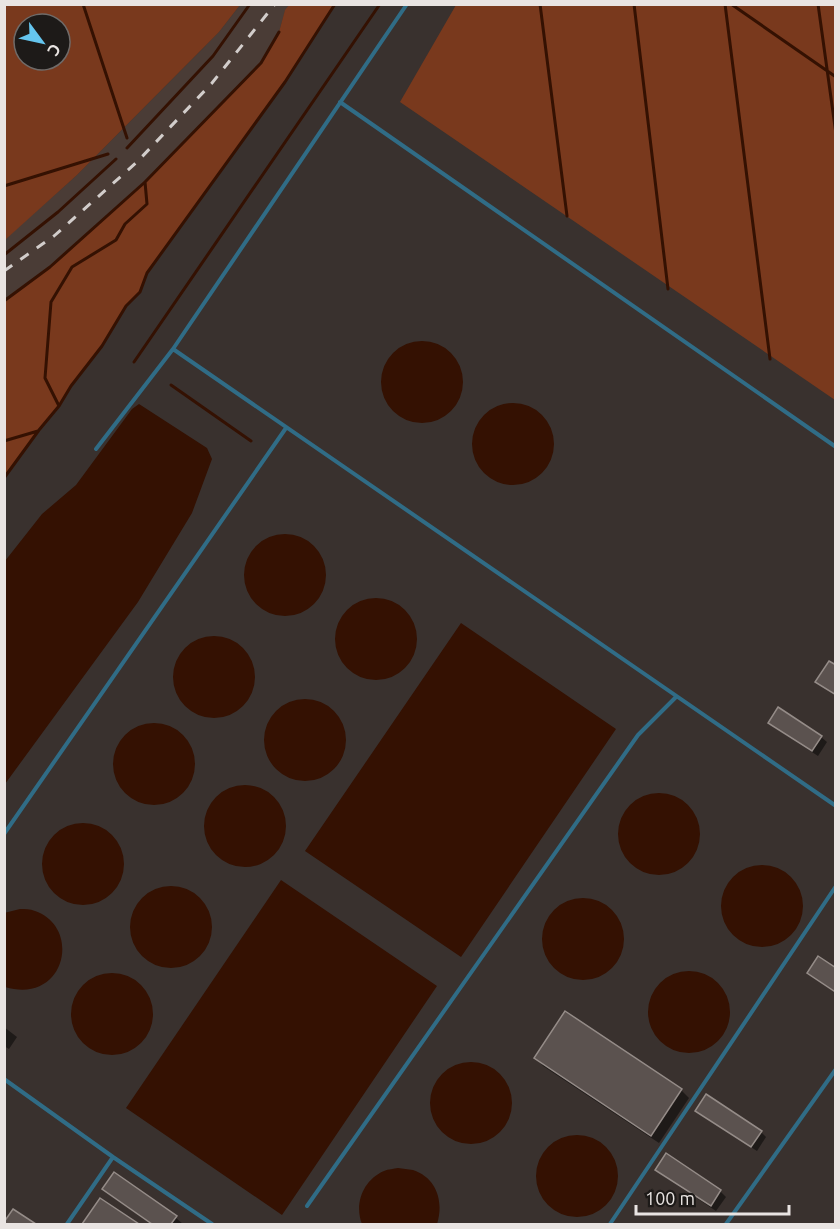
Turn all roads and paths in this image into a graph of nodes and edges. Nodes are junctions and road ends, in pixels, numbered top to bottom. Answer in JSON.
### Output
{"nodes":[{"id":1,"x":407,"y":4,"type":"edge"},
{"id":2,"x":340,"y":102,"type":"junction"},
{"id":3,"x":173,"y":349,"type":"junction"},
{"id":4,"x":286,"y":428,"type":"junction"},
{"id":5,"x":836,"y":447,"type":"edge"},
{"id":6,"x":96,"y":449,"type":"dead end"},
{"id":7,"x":676,"y":697,"type":"junction"},
{"id":8,"x":836,"y":807,"type":"edge"},
{"id":9,"x":4,"y":834,"type":"edge"},
{"id":10,"x":836,"y":886,"type":"edge"},
{"id":11,"x":836,"y":1069,"type":"edge"},
{"id":12,"x":4,"y":1079,"type":"edge"},
{"id":13,"x":113,"y":1157,"type":"junction"},
{"id":14,"x":307,"y":1206,"type":"dead end"},
{"id":15,"x":67,"y":1224,"type":"edge"},
{"id":16,"x":212,"y":1224,"type":"edge"},
{"id":17,"x":610,"y":1224,"type":"edge"},
{"id":18,"x":726,"y":1224,"type":"edge"}],
"edges":[{"from":1,"to":2,"type":"lane"},
{"from":2,"to":3,"type":"lane"},
{"from":2,"to":5,"type":"lane"},
{"from":3,"to":4,"type":"lane"},
{"from":3,"to":6,"type":"lane"},
{"from":4,"to":7,"type":"lane"},
{"from":4,"to":9,"type":"lane"},
{"from":7,"to":8,"type":"lane"},
{"from":7,"to":14,"type":"lane"},
{"from":10,"to":17,"type":"lane"},
{"from":11,"to":18,"type":"lane"},
{"from":12,"to":13,"type":"lane"},
{"from":13,"to":15,"type":"lane"},
{"from":13,"to":16,"type":"lane"}]}
